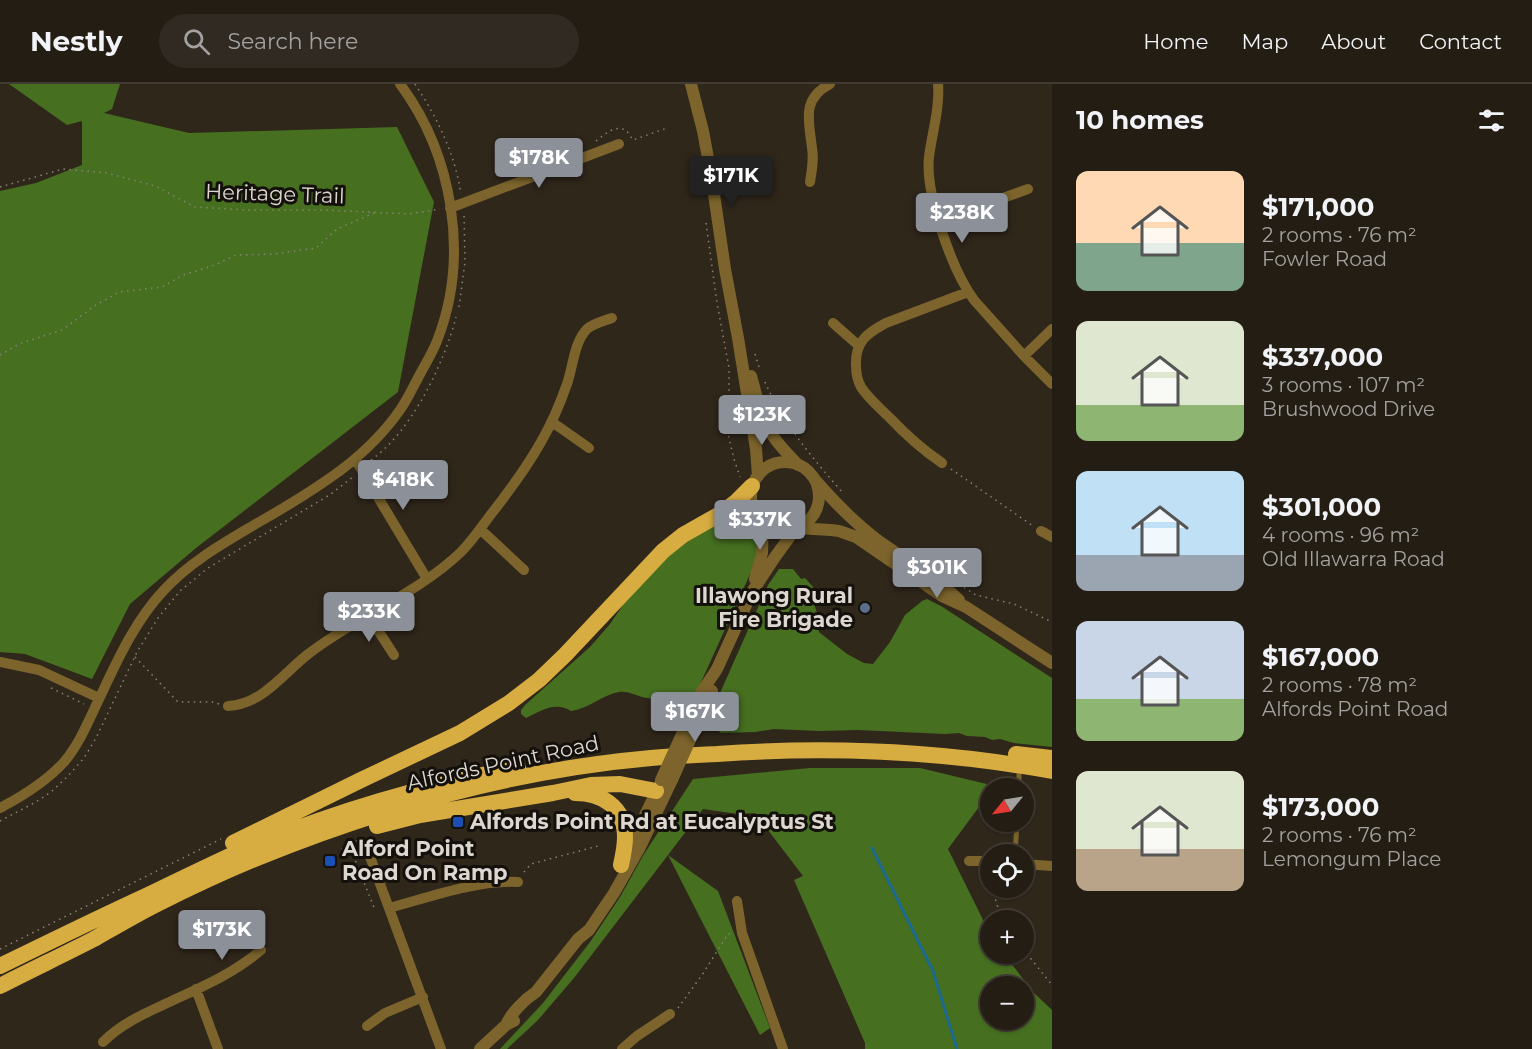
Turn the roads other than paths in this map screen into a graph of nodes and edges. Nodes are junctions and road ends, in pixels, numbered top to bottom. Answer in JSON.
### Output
{"nodes":[{"id":1,"x":400,"y":84,"type":"edge"},
{"id":2,"x":691,"y":84,"type":"edge"},
{"id":3,"x":830,"y":84,"type":"edge"},
{"id":4,"x":938,"y":84,"type":"edge"},
{"id":5,"x":618,"y":144,"type":"dead end"},
{"id":6,"x":810,"y":182,"type":"dead end"},
{"id":7,"x":1028,"y":189,"type":"dead end"},
{"id":8,"x":450,"y":208,"type":"junction"},
{"id":9,"x":939,"y":221,"type":"junction"},
{"id":10,"x":968,"y":292,"type":"junction"},
{"id":11,"x":612,"y":318,"type":"dead end"},
{"id":12,"x":833,"y":323,"type":"dead end"},
{"id":13,"x":1052,"y":329,"type":"edge"},
{"id":14,"x":738,"y":338,"type":"junction"},
{"id":15,"x":858,"y":345,"type":"junction"},
{"id":16,"x":1024,"y":356,"type":"junction"},
{"id":17,"x":1052,"y":384,"type":"edge"},
{"id":18,"x":552,"y":422,"type":"junction"},
{"id":19,"x":589,"y":448,"type":"dead end"},
{"id":20,"x":942,"y":463,"type":"road end"},
{"id":21,"x":358,"y":464,"type":"junction"},
{"id":22,"x":799,"y":466,"type":"junction"},
{"id":23,"x":813,"y":478,"type":"junction"},
{"id":24,"x":750,"y":481,"type":"junction"},
{"id":25,"x":763,"y":522,"type":"junction"},
{"id":26,"x":796,"y":528,"type":"junction"},
{"id":27,"x":480,"y":529,"type":"junction"},
{"id":28,"x":1041,"y":531,"type":"road end"},
{"id":29,"x":1052,"y":537,"type":"edge"},
{"id":30,"x":524,"y":570,"type":"dead end"},
{"id":31,"x":427,"y":579,"type":"junction"},
{"id":32,"x":752,"y":592,"type":"junction"},
{"id":33,"x":966,"y":607,"type":"junction"},
{"id":34,"x":368,"y":615,"type":"junction"},
{"id":35,"x":394,"y":656,"type":"dead end"},
{"id":36,"x":0,"y":662,"type":"edge"},
{"id":37,"x":1052,"y":663,"type":"edge"},
{"id":38,"x":99,"y":698,"type":"junction"},
{"id":39,"x":228,"y":706,"type":"road end"},
{"id":40,"x":1052,"y":758,"type":"edge"},
{"id":41,"x":1019,"y":765,"type":"junction"},
{"id":42,"x":1052,"y":771,"type":"edge"},
{"id":43,"x":1018,"y":778,"type":"edge"},
{"id":44,"x":665,"y":784,"type":"junction"},
{"id":45,"x":553,"y":794,"type":"junction"},
{"id":46,"x":0,"y":808,"type":"edge"},
{"id":47,"x":369,"y":854,"type":"dead end"},
{"id":48,"x":969,"y":861,"type":"dead end"},
{"id":49,"x":980,"y":861,"type":"edge"},
{"id":50,"x":621,"y":865,"type":"junction"},
{"id":51,"x":1034,"y":865,"type":"edge"},
{"id":52,"x":1052,"y":866,"type":"edge"},
{"id":53,"x":518,"y":882,"type":"road end"},
{"id":54,"x":737,"y":901,"type":"dead end"},
{"id":55,"x":389,"y":908,"type":"junction"},
{"id":56,"x":85,"y":924,"type":"junction"},
{"id":57,"x":93,"y":939,"type":"junction"},
{"id":58,"x":578,"y":939,"type":"junction"},
{"id":59,"x":261,"y":950,"type":"dead end"},
{"id":60,"x":0,"y":966,"type":"edge"},
{"id":61,"x":0,"y":986,"type":"edge"},
{"id":62,"x":196,"y":989,"type":"junction"},
{"id":63,"x":423,"y":997,"type":"junction"},
{"id":64,"x":670,"y":1014,"type":"road end"},
{"id":65,"x":367,"y":1026,"type":"dead end"},
{"id":66,"x":103,"y":1042,"type":"dead end"},
{"id":67,"x":218,"y":1049,"type":"edge"},
{"id":68,"x":441,"y":1049,"type":"edge"},
{"id":69,"x":480,"y":1049,"type":"edge"},
{"id":70,"x":622,"y":1049,"type":"edge"},
{"id":71,"x":783,"y":1049,"type":"edge"}],
"edges":[{"from":1,"to":8,"type":"street"},
{"from":2,"to":14,"type":"street"},
{"from":3,"to":6,"type":"street"},
{"from":4,"to":9,"type":"street"},
{"from":5,"to":8,"type":"street"},
{"from":7,"to":9,"type":"street"},
{"from":8,"to":21,"type":"street"},
{"from":9,"to":10,"type":"street"},
{"from":10,"to":15,"type":"street"},
{"from":10,"to":16,"type":"street"},
{"from":11,"to":18,"type":"street"},
{"from":12,"to":15,"type":"street"},
{"from":13,"to":16,"type":"street"},
{"from":14,"to":22,"type":"street"},
{"from":14,"to":24,"type":"street"},
{"from":15,"to":20,"type":"street"},
{"from":16,"to":17,"type":"street"},
{"from":18,"to":19,"type":"street"},
{"from":18,"to":27,"type":"street"},
{"from":21,"to":31,"type":"street"},
{"from":21,"to":38,"type":"street"},
{"from":22,"to":23,"type":"street"},
{"from":22,"to":24,"type":"street"},
{"from":23,"to":26,"type":"street"},
{"from":23,"to":33,"type":"street"},
{"from":24,"to":25,"type":"street"},
{"from":24,"to":56,"type":"highway"},
{"from":25,"to":26,"type":"street"},
{"from":25,"to":32,"type":"street"},
{"from":26,"to":32,"type":"street"},
{"from":26,"to":33,"type":"street"},
{"from":27,"to":30,"type":"street"},
{"from":27,"to":31,"type":"street"},
{"from":28,"to":29,"type":"street"},
{"from":31,"to":34,"type":"street"},
{"from":32,"to":44,"type":"street","bridge":true},
{"from":33,"to":37,"type":"street"},
{"from":34,"to":35,"type":"street"},
{"from":34,"to":39,"type":"street"},
{"from":36,"to":38,"type":"street"},
{"from":38,"to":46,"type":"street"},
{"from":40,"to":56,"type":"highway","name":"Alfords Point Road"},
{"from":41,"to":42,"type":"highway","name":"Alfords Point Road"},
{"from":41,"to":43,"type":"lane"},
{"from":41,"to":57,"type":"highway","name":"Alfords Point Road"},
{"from":44,"to":45,"type":"highway"},
{"from":44,"to":50,"type":"street"},
{"from":44,"to":58,"type":"street"},
{"from":45,"to":50,"type":"highway"},
{"from":45,"to":57,"type":"highway"},
{"from":47,"to":55,"type":"street"},
{"from":48,"to":49,"type":"street"},
{"from":50,"to":58,"type":"street"},
{"from":51,"to":52,"type":"street"},
{"from":53,"to":55,"type":"street"},
{"from":54,"to":71,"type":"street"},
{"from":55,"to":63,"type":"street"},
{"from":56,"to":60,"type":"highway","name":"Alfords Point Road"},
{"from":57,"to":61,"type":"highway","name":"Alfords Point Road"},
{"from":58,"to":69,"type":"street"},
{"from":59,"to":62,"type":"street"},
{"from":62,"to":66,"type":"street"},
{"from":62,"to":67,"type":"street"},
{"from":63,"to":65,"type":"street"},
{"from":63,"to":68,"type":"street"},
{"from":64,"to":70,"type":"street"}]}
